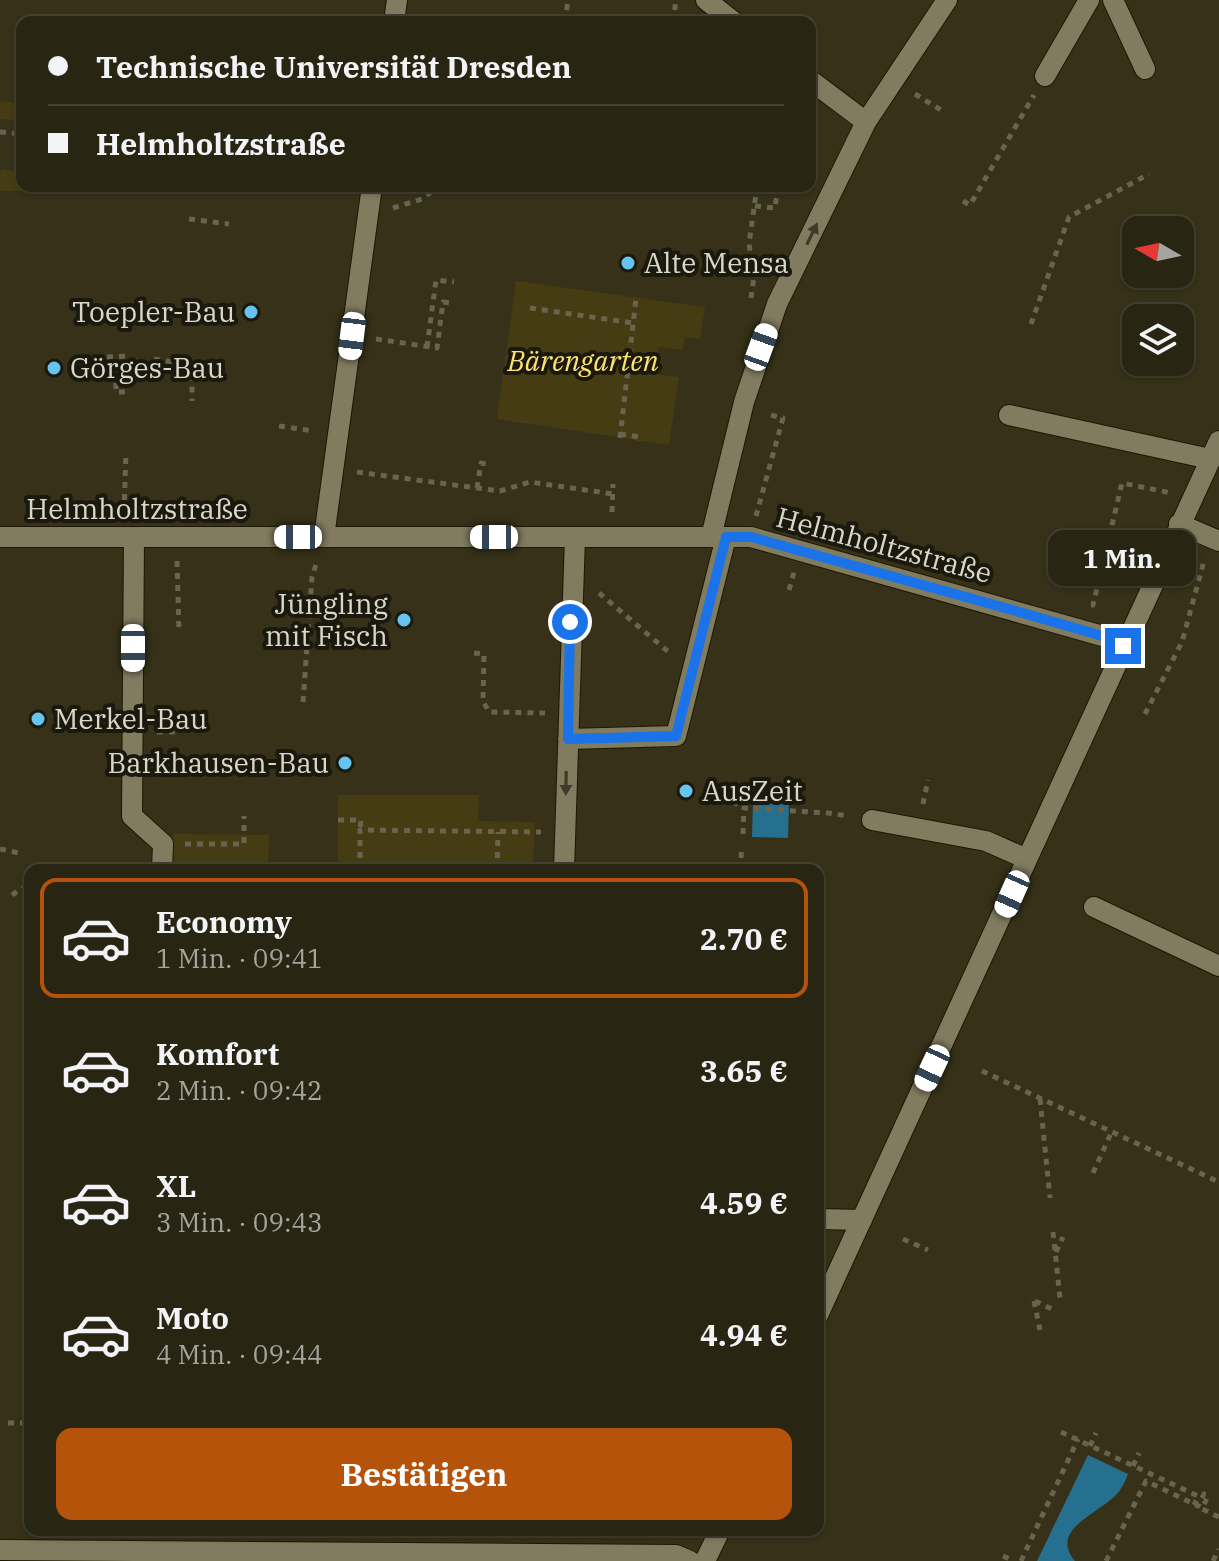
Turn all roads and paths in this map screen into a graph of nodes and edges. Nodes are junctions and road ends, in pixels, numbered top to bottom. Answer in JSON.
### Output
{"nodes":[{"id":1,"x":706,"y":0,"type":"edge"},
{"id":2,"x":947,"y":0,"type":"edge"},
{"id":3,"x":1089,"y":0,"type":"edge"},
{"id":4,"x":1113,"y":0,"type":"edge"},
{"id":5,"x":726,"y":16,"type":"edge"},
{"id":6,"x":1145,"y":69,"type":"dead end"},
{"id":7,"x":1045,"y":76,"type":"joint"},
{"id":8,"x":894,"y":82,"type":"junction"},
{"id":9,"x":816,"y":84,"type":"edge"},
{"id":10,"x":941,"y":110,"type":"dead end"},
{"id":11,"x":866,"y":122,"type":"junction"},
{"id":12,"x":1149,"y":174,"type":"dead end"},
{"id":13,"x":371,"y":192,"type":"edge"},
{"id":14,"x":430,"y":192,"type":"edge"},
{"id":15,"x":756,"y":192,"type":"edge"},
{"id":16,"x":777,"y":192,"type":"edge"},
{"id":17,"x":963,"y":201,"type":"dead end"},
{"id":18,"x":415,"y":202,"type":"dead end"},
{"id":19,"x":755,"y":206,"type":"junction"},
{"id":20,"x":189,"y":219,"type":"dead end"},
{"id":21,"x":229,"y":224,"type":"dead end"},
{"id":22,"x":454,"y":282,"type":"dead end"},
{"id":23,"x":636,"y":298,"type":"dead end"},
{"id":24,"x":751,"y":300,"type":"dead end"},
{"id":25,"x":450,"y":303,"type":"dead end"},
{"id":26,"x":530,"y":308,"type":"dead end"},
{"id":27,"x":633,"y":323,"type":"junction"},
{"id":28,"x":1031,"y":324,"type":"dead end"},
{"id":29,"x":352,"y":336,"type":"junction"},
{"id":30,"x":427,"y":347,"type":"junction"},
{"id":31,"x":128,"y":356,"type":"dead end"},
{"id":32,"x":107,"y":357,"type":"dead end"},
{"id":33,"x":154,"y":359,"type":"dead end"},
{"id":34,"x":107,"y":379,"type":"dead end"},
{"id":35,"x":127,"y":392,"type":"dead end"},
{"id":36,"x":192,"y":401,"type":"dead end"},
{"id":37,"x":1009,"y":415,"type":"dead end"},
{"id":38,"x":783,"y":418,"type":"dead end"},
{"id":39,"x":279,"y":426,"type":"dead end"},
{"id":40,"x":300,"y":429,"type":"dead end"},
{"id":41,"x":640,"y":441,"type":"dead end"},
{"id":42,"x":1215,"y":450,"type":"edge"},
{"id":43,"x":126,"y":452,"type":"dead end"},
{"id":44,"x":490,"y":465,"type":"dead end"},
{"id":45,"x":334,"y":469,"type":"junction"},
{"id":46,"x":1139,"y":487,"type":"dead end"},
{"id":47,"x":477,"y":488,"type":"junction"},
{"id":48,"x":613,"y":494,"type":"dead end"},
{"id":49,"x":124,"y":510,"type":"dead end"},
{"id":50,"x":1179,"y":524,"type":"junction"},
{"id":51,"x":0,"y":537,"type":"edge"},
{"id":52,"x":134,"y":537,"type":"junction"},
{"id":53,"x":176,"y":537,"type":"junction"},
{"id":54,"x":324,"y":537,"type":"junction"},
{"id":55,"x":575,"y":537,"type":"junction"},
{"id":56,"x":718,"y":537,"type":"junction"},
{"id":57,"x":751,"y":537,"type":"junction"},
{"id":58,"x":1214,"y":539,"type":"edge"},
{"id":59,"x":1108,"y":542,"type":"junction"},
{"id":60,"x":1137,"y":550,"type":"dead end"},
{"id":61,"x":595,"y":589,"type":"dead end"},
{"id":62,"x":1093,"y":605,"type":"dead end"},
{"id":63,"x":179,"y":631,"type":"dead end"},
{"id":64,"x":1123,"y":646,"type":"junction"},
{"id":65,"x":474,"y":653,"type":"dead end"},
{"id":66,"x":695,"y":659,"type":"junction"},
{"id":67,"x":303,"y":702,"type":"dead end"},
{"id":68,"x":545,"y":713,"type":"dead end"},
{"id":69,"x":1145,"y":714,"type":"dead end"},
{"id":70,"x":568,"y":739,"type":"junction"},
{"id":71,"x":722,"y":796,"type":"dead end"},
{"id":72,"x":747,"y":809,"type":"junction"},
{"id":73,"x":244,"y":816,"type":"dead end"},
{"id":74,"x":851,"y":817,"type":"dead end"},
{"id":75,"x":338,"y":820,"type":"dead end"},
{"id":76,"x":872,"y":820,"type":"dead end"},
{"id":77,"x":360,"y":830,"type":"junction"},
{"id":78,"x":498,"y":832,"type":"junction"},
{"id":79,"x":542,"y":832,"type":"dead end"},
{"id":80,"x":743,"y":834,"type":"dead end"},
{"id":81,"x":163,"y":844,"type":"junction"},
{"id":82,"x":742,"y":846,"type":"dead end"},
{"id":83,"x":0,"y":849,"type":"edge"},
{"id":84,"x":19,"y":853,"type":"dead end"},
{"id":85,"x":1027,"y":859,"type":"junction"},
{"id":86,"x":39,"y":860,"type":"dead end"},
{"id":87,"x":39,"y":864,"type":"edge"},
{"id":88,"x":162,"y":864,"type":"edge"},
{"id":89,"x":360,"y":864,"type":"edge"},
{"id":90,"x":497,"y":864,"type":"edge"},
{"id":91,"x":564,"y":864,"type":"edge"},
{"id":92,"x":740,"y":864,"type":"edge"},
{"id":93,"x":24,"y":887,"type":"edge"},
{"id":94,"x":12,"y":895,"type":"dead end"},
{"id":95,"x":1094,"y":907,"type":"dead end"},
{"id":96,"x":1219,"y":966,"type":"edge"},
{"id":97,"x":982,"y":1071,"type":"dead end"},
{"id":98,"x":1040,"y":1098,"type":"junction"},
{"id":99,"x":1112,"y":1131,"type":"junction"},
{"id":100,"x":1093,"y":1173,"type":"dead end"},
{"id":101,"x":1219,"y":1182,"type":"edge"},
{"id":102,"x":1050,"y":1198,"type":"dead end"},
{"id":103,"x":824,"y":1219,"type":"edge"},
{"id":104,"x":862,"y":1220,"type":"junction"},
{"id":105,"x":1053,"y":1232,"type":"dead end"},
{"id":106,"x":1063,"y":1237,"type":"dead end"},
{"id":107,"x":903,"y":1239,"type":"dead end"},
{"id":108,"x":928,"y":1250,"type":"dead end"},
{"id":109,"x":1055,"y":1253,"type":"junction"},
{"id":110,"x":1060,"y":1298,"type":"dead end"},
{"id":111,"x":824,"y":1302,"type":"edge"},
{"id":112,"x":1054,"y":1310,"type":"dead end"},
{"id":113,"x":1040,"y":1330,"type":"dead end"},
{"id":114,"x":8,"y":1423,"type":"dead end"},
{"id":115,"x":24,"y":1423,"type":"edge"},
{"id":116,"x":1061,"y":1432,"type":"dead end"},
{"id":117,"x":1096,"y":1433,"type":"dead end"},
{"id":118,"x":1078,"y":1439,"type":"junction"},
{"id":119,"x":1090,"y":1446,"type":"junction"},
{"id":120,"x":1139,"y":1453,"type":"dead end"},
{"id":121,"x":1133,"y":1466,"type":"junction"},
{"id":122,"x":1194,"y":1505,"type":"junction"},
{"id":123,"x":1219,"y":1517,"type":"edge"},
{"id":124,"x":717,"y":1536,"type":"edge"},
{"id":125,"x":1219,"y":1549,"type":"edge"},
{"id":126,"x":0,"y":1550,"type":"edge"},
{"id":127,"x":1003,"y":1556,"type":"dead end"},
{"id":128,"x":690,"y":1561,"type":"edge"},
{"id":129,"x":705,"y":1561,"type":"edge"},
{"id":130,"x":1014,"y":1561,"type":"edge"},
{"id":131,"x":1021,"y":1561,"type":"edge"},
{"id":132,"x":1106,"y":1561,"type":"edge"},
{"id":133,"x":1213,"y":1561,"type":"edge"}],
"edges":[{"from":1,"to":5,"type":"street"},
{"from":2,"to":8,"type":"street"},
{"from":3,"to":7,"type":"street"},
{"from":4,"to":6,"type":"street"},
{"from":7,"to":17,"type":"path"},
{"from":8,"to":10,"type":"path"},
{"from":8,"to":11,"type":"street"},
{"from":9,"to":11,"type":"street"},
{"from":56,"to":11,"type":"street","one_way":true},
{"from":12,"to":28,"type":"path"},
{"from":13,"to":29,"type":"street"},
{"from":14,"to":18,"type":"path"},
{"from":15,"to":19,"type":"path"},
{"from":16,"to":19,"type":"path"},
{"from":19,"to":24,"type":"path"},
{"from":20,"to":21,"type":"path"},
{"from":22,"to":30,"type":"path"},
{"from":23,"to":27,"type":"path"},
{"from":25,"to":30,"type":"path"},
{"from":26,"to":27,"type":"path"},
{"from":27,"to":41,"type":"path"},
{"from":29,"to":30,"type":"path"},
{"from":29,"to":45,"type":"street"},
{"from":31,"to":32,"type":"path"},
{"from":33,"to":36,"type":"path"},
{"from":34,"to":35,"type":"path"},
{"from":37,"to":42,"type":"street"},
{"from":38,"to":57,"type":"path"},
{"from":39,"to":40,"type":"path"},
{"from":42,"to":50,"type":"street"},
{"from":43,"to":49,"type":"path"},
{"from":44,"to":47,"type":"path"},
{"from":45,"to":47,"type":"path"},
{"from":45,"to":54,"type":"street"},
{"from":46,"to":59,"type":"path"},
{"from":47,"to":48,"type":"path"},
{"from":50,"to":58,"type":"street"},
{"from":50,"to":64,"type":"street"},
{"from":51,"to":52,"type":"street","name":"Helmholtzstraße"},
{"from":52,"to":53,"type":"street","name":"Helmholtzstraße"},
{"from":52,"to":81,"type":"street"},
{"from":53,"to":54,"type":"street","name":"Helmholtzstraße"},
{"from":53,"to":63,"type":"path"},
{"from":54,"to":55,"type":"street","name":"Helmholtzstraße"},
{"from":54,"to":67,"type":"path"},
{"from":55,"to":56,"type":"street","name":"Helmholtzstraße"},
{"from":55,"to":70,"type":"street"},
{"from":56,"to":57,"type":"street","name":"Helmholtzstraße"},
{"from":56,"to":66,"type":"street"},
{"from":57,"to":64,"type":"street","name":"Helmholtzstraße"},
{"from":58,"to":69,"type":"path"},
{"from":59,"to":60,"type":"path"},
{"from":59,"to":62,"type":"path"},
{"from":61,"to":66,"type":"path"},
{"from":64,"to":85,"type":"street"},
{"from":65,"to":68,"type":"path"},
{"from":66,"to":70,"type":"street"},
{"from":70,"to":91,"type":"street","one_way":true},
{"from":71,"to":72,"type":"path"},
{"from":72,"to":74,"type":"path"},
{"from":72,"to":80,"type":"path"},
{"from":73,"to":81,"type":"path"},
{"from":75,"to":77,"type":"path"},
{"from":76,"to":85,"type":"street"},
{"from":77,"to":78,"type":"path"},
{"from":77,"to":89,"type":"path"},
{"from":78,"to":79,"type":"path"},
{"from":78,"to":90,"type":"path"},
{"from":81,"to":88,"type":"street"},
{"from":82,"to":92,"type":"path"},
{"from":83,"to":84,"type":"path"},
{"from":85,"to":104,"type":"street"},
{"from":86,"to":87,"type":"path"},
{"from":93,"to":94,"type":"path"},
{"from":95,"to":96,"type":"street"},
{"from":97,"to":98,"type":"path"},
{"from":98,"to":99,"type":"path"},
{"from":98,"to":102,"type":"path"},
{"from":99,"to":100,"type":"path"},
{"from":99,"to":101,"type":"path"},
{"from":103,"to":104,"type":"street"},
{"from":104,"to":111,"type":"street"},
{"from":105,"to":109,"type":"path"},
{"from":106,"to":109,"type":"path"},
{"from":107,"to":108,"type":"path"},
{"from":109,"to":110,"type":"path"},
{"from":112,"to":113,"type":"path"},
{"from":114,"to":115,"type":"path"},
{"from":116,"to":118,"type":"path"},
{"from":117,"to":119,"type":"path"},
{"from":118,"to":119,"type":"path"},
{"from":118,"to":131,"type":"path"},
{"from":119,"to":121,"type":"path"},
{"from":120,"to":121,"type":"path"},
{"from":121,"to":122,"type":"path"},
{"from":122,"to":123,"type":"path"},
{"from":122,"to":132,"type":"path"},
{"from":124,"to":129,"type":"street"},
{"from":125,"to":133,"type":"path"},
{"from":126,"to":128,"type":"street"},
{"from":127,"to":130,"type":"path"}]}
